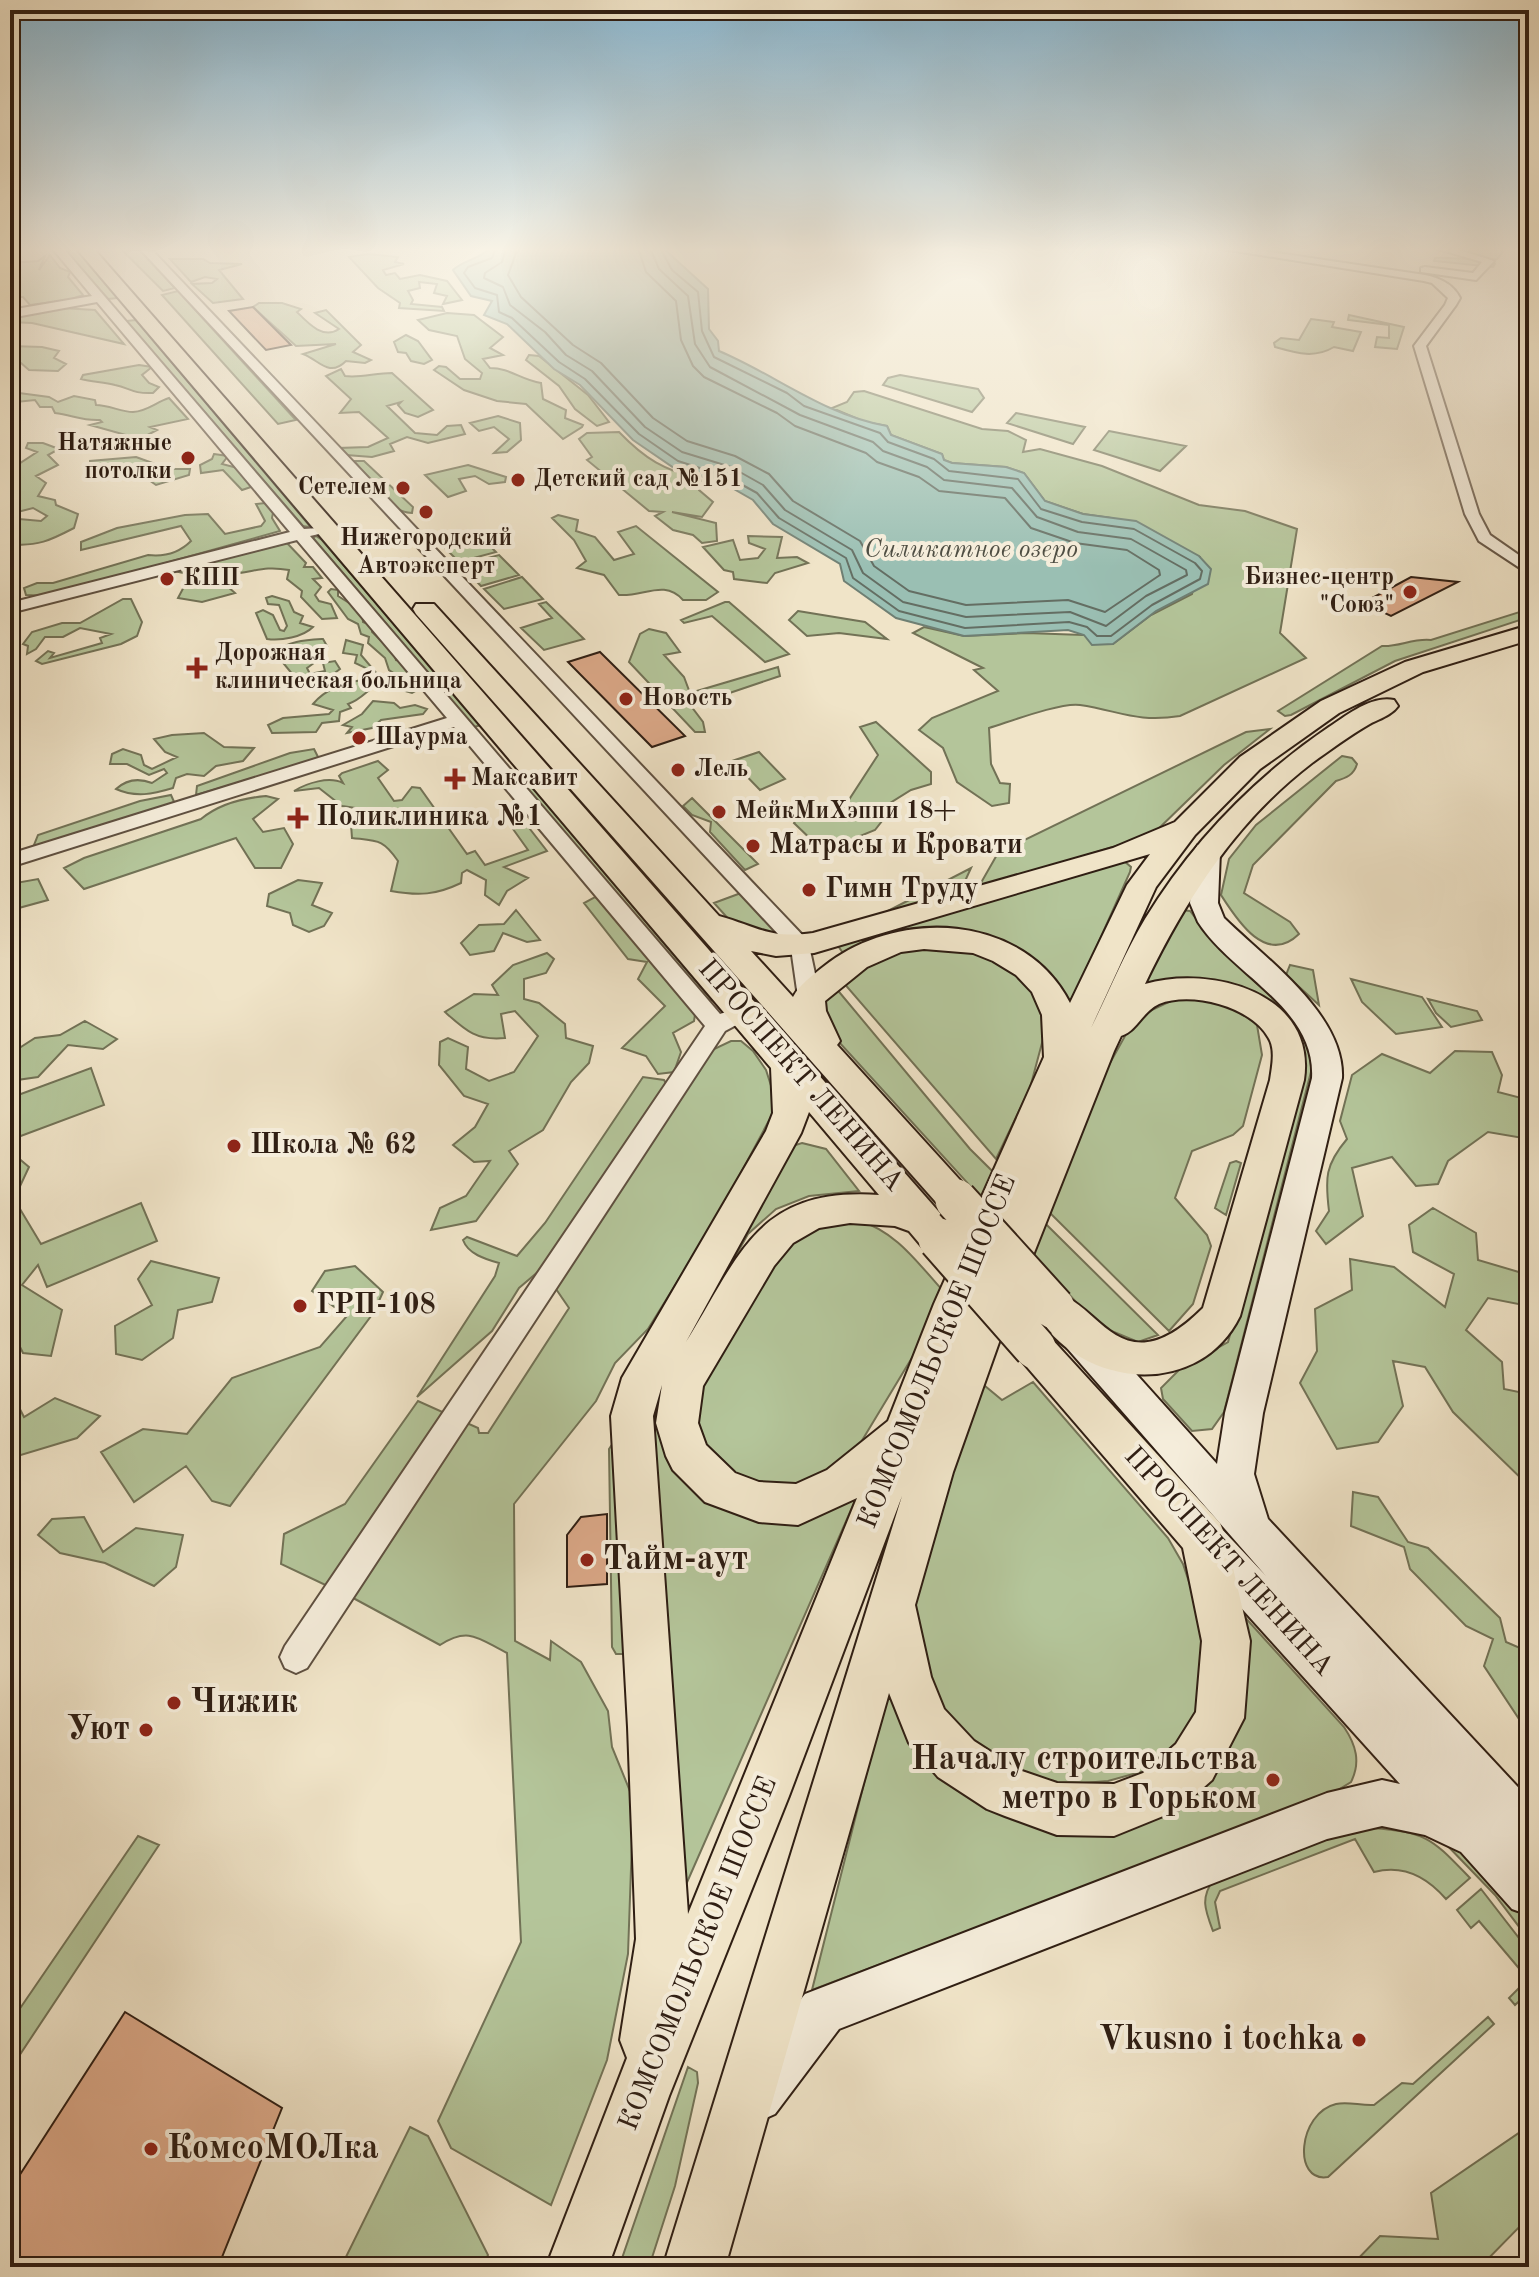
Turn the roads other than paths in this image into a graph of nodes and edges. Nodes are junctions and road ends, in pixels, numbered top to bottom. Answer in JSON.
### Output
{"nodes":[{"id":1,"x":151,"y":354,"type":"edge"},
{"id":2,"x":170,"y":354,"type":"edge"},
{"id":3,"x":200,"y":354,"type":"edge"},
{"id":4,"x":245,"y":354,"type":"edge"},
{"id":5,"x":1423,"y":354,"type":"edge"},
{"id":6,"x":313,"y":531,"type":"junction"},
{"id":7,"x":1529,"y":569,"type":"edge"},
{"id":8,"x":10,"y":608,"type":"edge"},
{"id":9,"x":1529,"y":632,"type":"edge"},
{"id":10,"x":1529,"y":653,"type":"edge"},
{"id":11,"x":459,"y":720,"type":"junction"},
{"id":12,"x":1196,"y":840,"type":"junction"},
{"id":13,"x":10,"y":861,"type":"edge"},
{"id":14,"x":709,"y":923,"type":"junction"},
{"id":15,"x":801,"y":946,"type":"junction"},
{"id":16,"x":809,"y":997,"type":"junction"},
{"id":17,"x":731,"y":1019,"type":"junction"},
{"id":18,"x":1097,"y":1051,"type":"junction"},
{"id":19,"x":809,"y":1061,"type":"junction"},
{"id":20,"x":1058,"y":1063,"type":"junction"},
{"id":21,"x":939,"y":1220,"type":"junction"},
{"id":22,"x":1066,"y":1321,"type":"junction"},
{"id":23,"x":902,"y":1432,"type":"junction"},
{"id":24,"x":1251,"y":1530,"type":"junction"},
{"id":25,"x":1204,"y":1538,"type":"junction"},
{"id":26,"x":892,"y":1603,"type":"junction"},
{"id":27,"x":296,"y":1657,"type":"dead end"},
{"id":28,"x":1529,"y":1833,"type":"edge"},
{"id":29,"x":1478,"y":1836,"type":"junction"},
{"id":30,"x":1529,"y":1892,"type":"edge"},
{"id":31,"x":640,"y":2096,"type":"junction"},
{"id":32,"x":740,"y":2118,"type":"junction"},
{"id":33,"x":577,"y":2267,"type":"edge"},
{"id":34,"x":694,"y":2267,"type":"edge"}],
"edges":[{"from":1,"to":6,"type":"street"},
{"from":2,"to":6,"type":"main road","name":"ПРОСПЕКТ ЛЕНИНА"},
{"from":3,"to":14,"type":"main road","name":"ПРОСПЕКТ ЛЕНИНА"},
{"from":4,"to":15,"type":"street"},
{"from":5,"to":7,"type":"street"},
{"from":6,"to":8,"type":"street"},
{"from":6,"to":11,"type":"street"},
{"from":6,"to":17,"type":"main road","name":"ПРОСПЕКТ ЛЕНИНА"},
{"from":9,"to":12,"type":"main road","name":"КОМСОМОЛЬСКОЕ ШОССЕ"},
{"from":10,"to":12,"type":"main road","name":"КОМСОМОЛЬСКОЕ ШОССЕ"},
{"from":11,"to":13,"type":"street"},
{"from":11,"to":17,"type":"street"},
{"from":12,"to":15,"type":"main road"},
{"from":12,"to":18,"type":"main road","name":"КОМСОМОЛЬСКОЕ ШОССЕ"},
{"from":12,"to":20,"type":"main road","name":"КОМСОМОЛЬСКОЕ ШОССЕ"},
{"from":12,"to":24,"type":"main road"},
{"from":14,"to":15,"type":"main road"},
{"from":14,"to":19,"type":"main road","name":"ПРОСПЕКТ ЛЕНИНА"},
{"from":15,"to":16,"type":"street"},
{"from":16,"to":19,"type":"main road"},
{"from":16,"to":20,"type":"main road"},
{"from":17,"to":19,"type":"main road","name":"ПРОСПЕКТ ЛЕНИНА"},
{"from":17,"to":27,"type":"street"},
{"from":18,"to":22,"type":"main road"},
{"from":18,"to":26,"type":"main road","name":"КОМСОМОЛЬСКОЕ ШОССЕ"},
{"from":19,"to":21,"type":"main road","name":"ПРОСПЕКТ ЛЕНИНА"},
{"from":19,"to":31,"type":"main road"},
{"from":20,"to":23,"type":"main road","name":"КОМСОМОЛЬСКОЕ ШОССЕ"},
{"from":21,"to":22,"type":"main road","name":"ПРОСПЕКТ ЛЕНИНА","bridge":true},
{"from":21,"to":23,"type":"main road"},
{"from":21,"to":25,"type":"main road","name":"ПРОСПЕКТ ЛЕНИНА","bridge":true},
{"from":22,"to":24,"type":"main road","name":"ПРОСПЕКТ ЛЕНИНА"},
{"from":23,"to":31,"type":"main road","name":"КОМСОМОЛЬСКОЕ ШОССЕ"},
{"from":24,"to":28,"type":"main road","name":"ПРОСПЕКТ ЛЕНИНА"},
{"from":25,"to":26,"type":"main road"},
{"from":25,"to":29,"type":"main road","name":"ПРОСПЕКТ ЛЕНИНА"},
{"from":26,"to":32,"type":"main road","name":"КОМСОМОЛЬСКОЕ ШОССЕ"},
{"from":29,"to":30,"type":"main road","name":"ПРОСПЕКТ ЛЕНИНА"},
{"from":29,"to":32,"type":"main road"},
{"from":31,"to":33,"type":"main road","name":"КОМСОМОЛЬСКОЕ ШОССЕ"},
{"from":32,"to":34,"type":"main road","name":"КОМСОМОЛЬСКОЕ ШОССЕ"}]}
